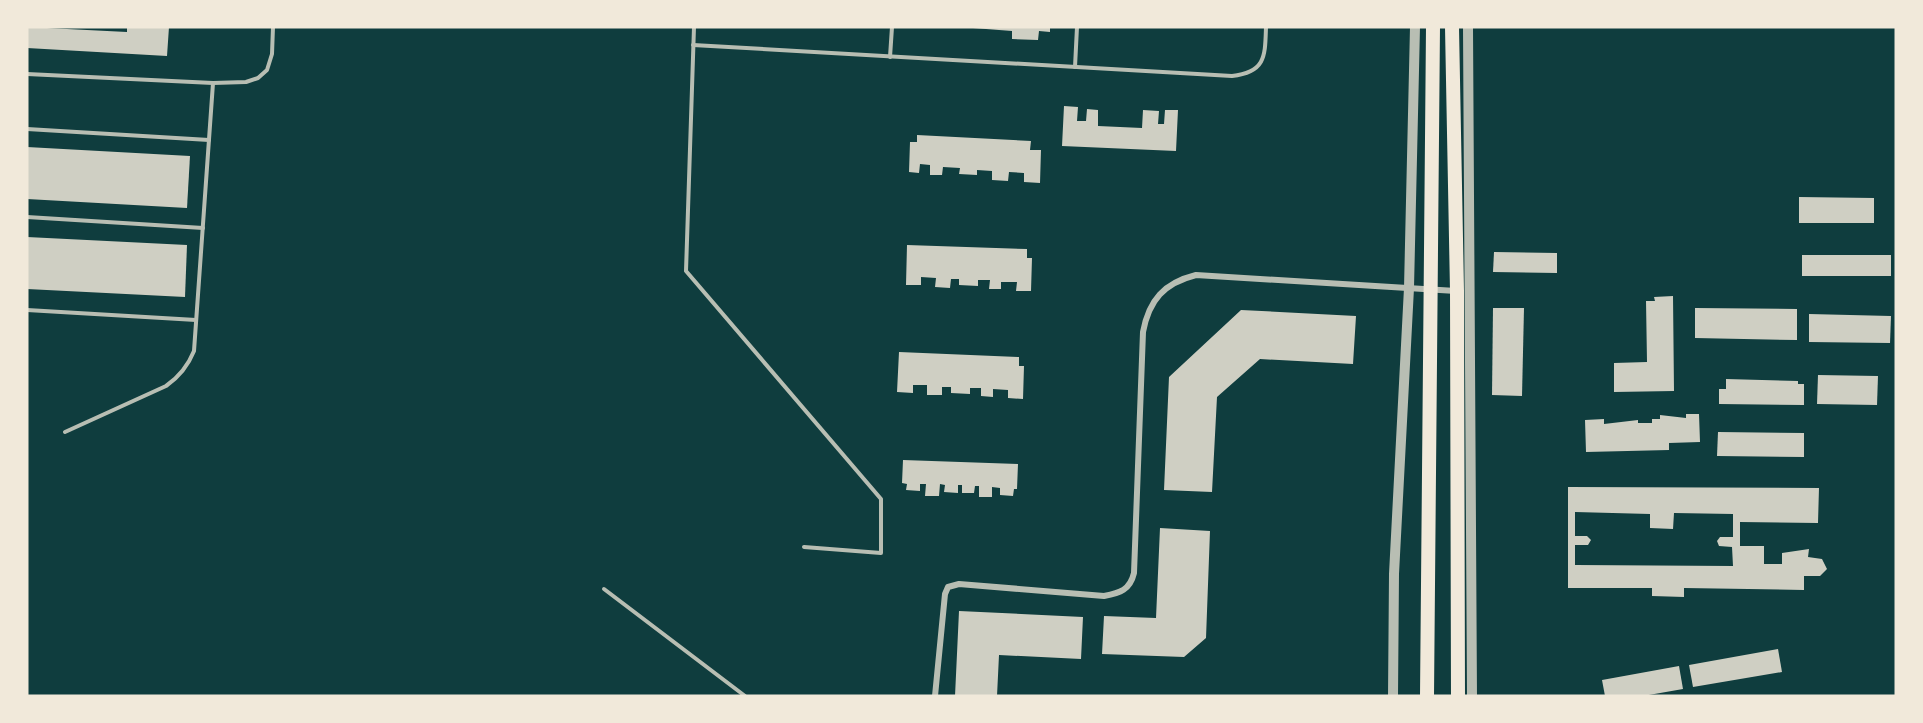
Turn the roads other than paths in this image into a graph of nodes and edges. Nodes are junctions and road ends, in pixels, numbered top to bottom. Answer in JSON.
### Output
{"nodes":[{"id":1,"x":273,"y":27,"type":"edge"},
{"id":2,"x":694,"y":27,"type":"edge"},
{"id":3,"x":892,"y":27,"type":"edge"},
{"id":4,"x":1077,"y":27,"type":"edge"},
{"id":5,"x":1266,"y":27,"type":"edge"},
{"id":6,"x":1415,"y":27,"type":"edge"},
{"id":7,"x":1433,"y":27,"type":"edge"},
{"id":8,"x":1452,"y":27,"type":"edge"},
{"id":9,"x":1468,"y":27,"type":"edge"},
{"id":10,"x":693,"y":45,"type":"junction"},
{"id":11,"x":890,"y":57,"type":"junction"},
{"id":12,"x":1075,"y":67,"type":"junction"},
{"id":13,"x":27,"y":74,"type":"edge"},
{"id":14,"x":213,"y":83,"type":"junction"},
{"id":15,"x":27,"y":129,"type":"edge"},
{"id":16,"x":209,"y":140,"type":"junction"},
{"id":17,"x":27,"y":217,"type":"edge"},
{"id":18,"x":202,"y":228,"type":"junction"},
{"id":19,"x":1409,"y":288,"type":"junction"},
{"id":20,"x":1431,"y":290,"type":"junction"},
{"id":21,"x":1457,"y":291,"type":"junction"},
{"id":22,"x":27,"y":310,"type":"edge"},
{"id":23,"x":196,"y":320,"type":"junction"},
{"id":24,"x":65,"y":432,"type":"dead end"},
{"id":25,"x":804,"y":547,"type":"dead end"},
{"id":26,"x":604,"y":589,"type":"dead end"},
{"id":27,"x":745,"y":696,"type":"edge"},
{"id":28,"x":935,"y":696,"type":"edge"},
{"id":29,"x":1394,"y":696,"type":"edge"},
{"id":30,"x":1427,"y":696,"type":"edge"},
{"id":31,"x":1458,"y":696,"type":"edge"},
{"id":32,"x":1472,"y":696,"type":"edge"}],
"edges":[{"from":1,"to":14,"type":"lane"},
{"from":2,"to":10,"type":"lane"},
{"from":3,"to":11,"type":"lane"},
{"from":4,"to":12,"type":"lane"},
{"from":5,"to":12,"type":"lane"},
{"from":6,"to":19,"type":"street"},
{"from":7,"to":20,"type":"highway"},
{"from":8,"to":21,"type":"highway"},
{"from":9,"to":32,"type":"street"},
{"from":10,"to":11,"type":"lane"},
{"from":10,"to":25,"type":"lane"},
{"from":11,"to":12,"type":"lane"},
{"from":13,"to":14,"type":"lane"},
{"from":14,"to":16,"type":"lane"},
{"from":15,"to":16,"type":"lane"},
{"from":16,"to":18,"type":"lane"},
{"from":17,"to":18,"type":"lane"},
{"from":18,"to":23,"type":"lane"},
{"from":19,"to":20,"type":"street"},
{"from":19,"to":28,"type":"street"},
{"from":19,"to":29,"type":"street"},
{"from":20,"to":21,"type":"street"},
{"from":20,"to":30,"type":"highway"},
{"from":21,"to":31,"type":"highway"},
{"from":22,"to":23,"type":"lane"},
{"from":23,"to":24,"type":"lane"},
{"from":26,"to":27,"type":"lane"}]}
